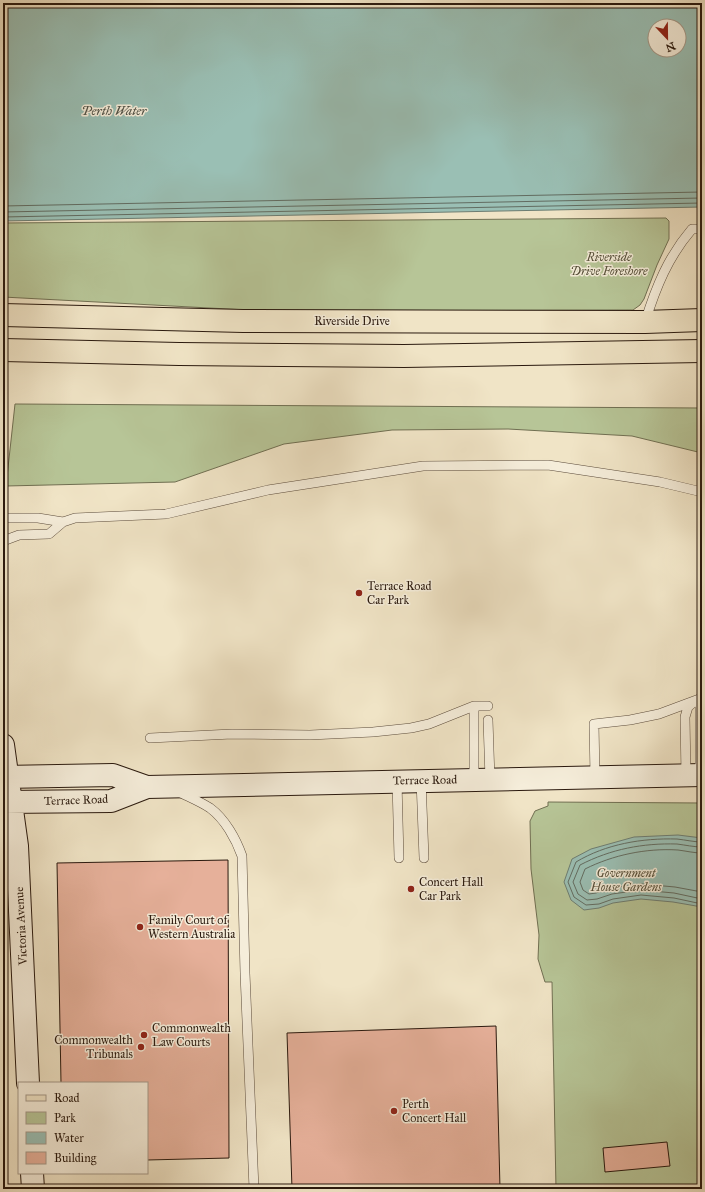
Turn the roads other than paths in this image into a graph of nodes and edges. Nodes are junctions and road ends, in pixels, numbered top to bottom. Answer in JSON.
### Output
{"nodes":[{"id":1,"x":702,"y":229,"type":"edge"},
{"id":2,"x":3,"y":315,"type":"edge"},
{"id":3,"x":702,"y":320,"type":"edge"},
{"id":4,"x":645,"y":322,"type":"junction"},
{"id":5,"x":3,"y":350,"type":"edge"},
{"id":6,"x":702,"y":351,"type":"edge"},
{"id":7,"x":702,"y":492,"type":"edge"},
{"id":8,"x":3,"y":518,"type":"edge"},
{"id":9,"x":62,"y":522,"type":"junction"},
{"id":10,"x":3,"y":541,"type":"edge"},
{"id":11,"x":699,"y":699,"type":"edge"},
{"id":12,"x":474,"y":706,"type":"junction"},
{"id":13,"x":488,"y":706,"type":"dead end"},
{"id":14,"x":488,"y":720,"type":"dead end"},
{"id":15,"x":150,"y":738,"type":"dead end"},
{"id":16,"x":3,"y":745,"type":"edge"},
{"id":17,"x":696,"y":775,"type":"edge"},
{"id":18,"x":595,"y":776,"type":"junction"},
{"id":19,"x":5,"y":777,"type":"edge"},
{"id":20,"x":482,"y":779,"type":"junction"},
{"id":21,"x":421,"y":780,"type":"junction"},
{"id":22,"x":397,"y":781,"type":"junction"},
{"id":23,"x":169,"y":786,"type":"junction"},
{"id":24,"x":147,"y":787,"type":"junction"},
{"id":25,"x":7,"y":802,"type":"edge"},
{"id":26,"x":398,"y":858,"type":"dead end"},
{"id":27,"x":424,"y":858,"type":"dead end"},
{"id":28,"x":28,"y":1082,"type":"edge"},
{"id":29,"x":32,"y":1174,"type":"edge"},
{"id":30,"x":33,"y":1189,"type":"edge"},
{"id":31,"x":254,"y":1189,"type":"edge"}],
"edges":[{"from":1,"to":4,"type":"lane"},
{"from":2,"to":4,"type":"main road","name":"Riverside Drive"},
{"from":3,"to":4,"type":"main road","name":"Riverside Drive"},
{"from":5,"to":6,"type":"main road"},
{"from":7,"to":9,"type":"lane"},
{"from":8,"to":9,"type":"lane"},
{"from":9,"to":10,"type":"lane"},
{"from":11,"to":17,"type":"lane"},
{"from":11,"to":17,"type":"lane"},
{"from":11,"to":18,"type":"lane"},
{"from":12,"to":13,"type":"lane"},
{"from":12,"to":15,"type":"lane"},
{"from":12,"to":20,"type":"lane"},
{"from":14,"to":20,"type":"lane"},
{"from":16,"to":19,"type":"street","name":"Victoria Avenue"},
{"from":17,"to":18,"type":"street","name":"Terrace Road"},
{"from":18,"to":20,"type":"street","name":"Terrace Road"},
{"from":19,"to":24,"type":"street","name":"Terrace Road"},
{"from":19,"to":25,"type":"street","name":"Victoria Avenue"},
{"from":20,"to":21,"type":"street","name":"Terrace Road"},
{"from":21,"to":22,"type":"street","name":"Terrace Road"},
{"from":21,"to":27,"type":"lane"},
{"from":22,"to":23,"type":"street","name":"Terrace Road"},
{"from":22,"to":26,"type":"lane"},
{"from":23,"to":24,"type":"street","name":"Terrace Road"},
{"from":23,"to":31,"type":"lane"},
{"from":24,"to":25,"type":"street","name":"Terrace Road"},
{"from":25,"to":28,"type":"street","name":"Victoria Avenue"},
{"from":29,"to":30,"type":"street"}]}
